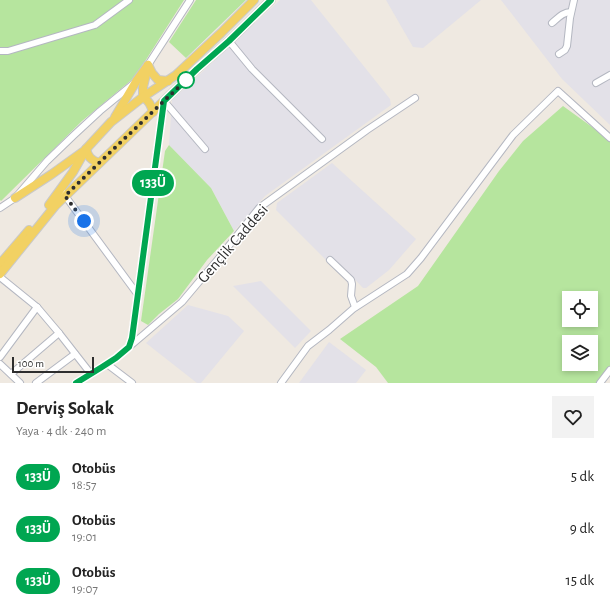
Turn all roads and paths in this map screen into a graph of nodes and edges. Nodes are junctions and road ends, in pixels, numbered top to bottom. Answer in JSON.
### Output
{"nodes":[{"id":1,"x":129,"y":0,"type":"edge"},
{"id":2,"x":190,"y":0,"type":"edge"},
{"id":3,"x":254,"y":0,"type":"edge"},
{"id":4,"x":271,"y":0,"type":"edge"},
{"id":5,"x":574,"y":0,"type":"edge"},
{"id":6,"x":571,"y":12,"type":"junction"},
{"id":7,"x":552,"y":23,"type":"dead end"},
{"id":8,"x":229,"y":41,"type":"junction"},
{"id":9,"x":0,"y":51,"type":"edge"},
{"id":10,"x":559,"y":54,"type":"dead end"},
{"id":11,"x":148,"y":65,"type":"junction"},
{"id":12,"x":610,"y":75,"type":"edge"},
{"id":13,"x":137,"y":80,"type":"junction"},
{"id":14,"x":168,"y":81,"type":"junction"},
{"id":15,"x":596,"y":83,"type":"dead end"},
{"id":16,"x":143,"y":97,"type":"junction"},
{"id":17,"x":415,"y":98,"type":"dead end"},
{"id":18,"x":164,"y":101,"type":"junction"},
{"id":19,"x":153,"y":112,"type":"junction"},
{"id":20,"x":111,"y":122,"type":"junction"},
{"id":21,"x":610,"y":138,"type":"edge"},
{"id":22,"x":322,"y":139,"type":"dead end"},
{"id":23,"x":86,"y":149,"type":"junction"},
{"id":24,"x":205,"y":149,"type":"dead end"},
{"id":25,"x":99,"y":163,"type":"junction"},
{"id":26,"x":56,"y":170,"type":"junction"},
{"id":27,"x":68,"y":180,"type":"junction"},
{"id":28,"x":73,"y":188,"type":"junction"},
{"id":29,"x":63,"y":193,"type":"junction"},
{"id":30,"x":15,"y":198,"type":"junction"},
{"id":31,"x":0,"y":208,"type":"edge"},
{"id":32,"x":330,"y":260,"type":"dead end"},
{"id":33,"x":0,"y":264,"type":"edge"},
{"id":34,"x":0,"y":274,"type":"edge"},
{"id":35,"x":0,"y":277,"type":"edge"},
{"id":36,"x":138,"y":295,"type":"junction"},
{"id":37,"x":37,"y":307,"type":"junction"},
{"id":38,"x":355,"y":307,"type":"junction"},
{"id":39,"x":59,"y":333,"type":"junction"},
{"id":40,"x":129,"y":347,"type":"junction"},
{"id":41,"x":75,"y":354,"type":"junction"},
{"id":42,"x":0,"y":357,"type":"edge"},
{"id":43,"x":0,"y":364,"type":"edge"},
{"id":44,"x":107,"y":364,"type":"junction"},
{"id":45,"x":610,"y":371,"type":"edge"},
{"id":46,"x":11,"y":374,"type":"junction"},
{"id":47,"x":91,"y":374,"type":"junction"},
{"id":48,"x":20,"y":383,"type":"edge"},
{"id":49,"x":36,"y":383,"type":"edge"},
{"id":50,"x":76,"y":383,"type":"edge"},
{"id":51,"x":132,"y":383,"type":"edge"},
{"id":52,"x":281,"y":383,"type":"edge"},
{"id":53,"x":600,"y":383,"type":"edge"}],
"edges":[{"from":1,"to":9,"type":"street"},
{"from":2,"to":11,"type":"street"},
{"from":3,"to":14,"type":"main road"},
{"from":4,"to":8,"type":"main road"},
{"from":5,"to":6,"type":"street"},
{"from":6,"to":7,"type":"street"},
{"from":6,"to":10,"type":"street"},
{"from":8,"to":18,"type":"main road"},
{"from":8,"to":22,"type":"street"},
{"from":11,"to":13,"type":"main road"},
{"from":11,"to":14,"type":"main road"},
{"from":11,"to":16,"type":"main road"},
{"from":12,"to":15,"type":"street"},
{"from":13,"to":20,"type":"main road"},
{"from":13,"to":30,"type":"street"},
{"from":14,"to":16,"type":"main road"},
{"from":16,"to":19,"type":"main road"},
{"from":16,"to":20,"type":"main road"},
{"from":17,"to":40,"type":"street","name":"Gençlik Caddesi"},
{"from":18,"to":19,"type":"main road"},
{"from":18,"to":24,"type":"street"},
{"from":18,"to":36,"type":"street"},
{"from":19,"to":25,"type":"main road"},
{"from":20,"to":23,"type":"main road"},
{"from":21,"to":38,"type":"street"},
{"from":23,"to":25,"type":"main road"},
{"from":23,"to":26,"type":"main road"},
{"from":23,"to":27,"type":"main road"},
{"from":25,"to":28,"type":"main road"},
{"from":26,"to":27,"type":"main road"},
{"from":26,"to":30,"type":"main road"},
{"from":27,"to":28,"type":"main road"},
{"from":27,"to":29,"type":"main road"},
{"from":28,"to":29,"type":"main road"},
{"from":29,"to":33,"type":"main road"},
{"from":29,"to":34,"type":"main road"},
{"from":29,"to":36,"type":"street"},
{"from":30,"to":31,"type":"street"},
{"from":32,"to":38,"type":"street"},
{"from":35,"to":37,"type":"street"},
{"from":36,"to":40,"type":"street"},
{"from":37,"to":39,"type":"street"},
{"from":37,"to":42,"type":"street"},
{"from":38,"to":52,"type":"street"},
{"from":39,"to":41,"type":"street"},
{"from":39,"to":46,"type":"street"},
{"from":40,"to":44,"type":"street","name":"Gençlik Caddesi"},
{"from":41,"to":47,"type":"street"},
{"from":41,"to":49,"type":"street"},
{"from":43,"to":46,"type":"street"},
{"from":44,"to":47,"type":"street","name":"Gençlik Caddesi"},
{"from":44,"to":51,"type":"street"},
{"from":45,"to":53,"type":"street"},
{"from":46,"to":48,"type":"street"},
{"from":47,"to":50,"type":"street","name":"Gençlik Caddesi"}]}
